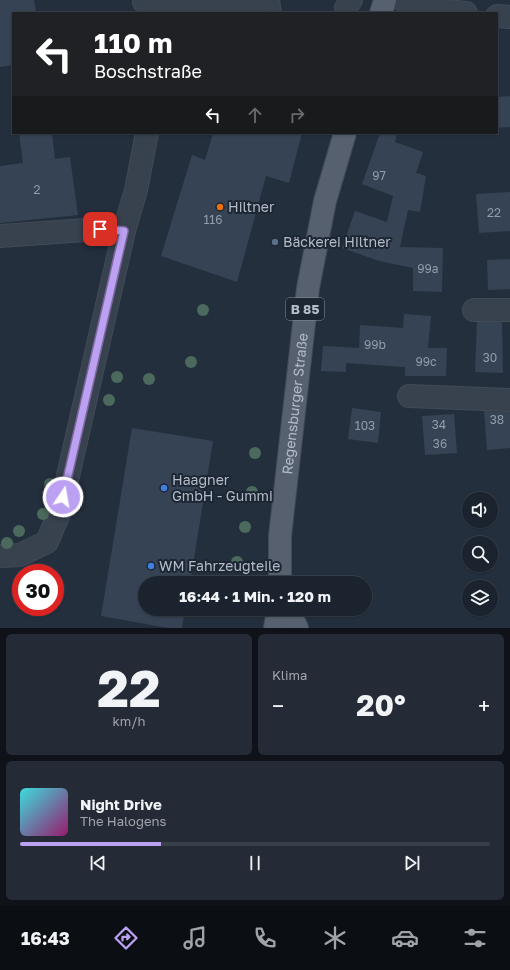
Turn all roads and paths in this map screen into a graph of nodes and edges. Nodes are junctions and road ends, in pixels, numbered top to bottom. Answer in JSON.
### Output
{"nodes":[{"id":1,"x":385,"y":0,"type":"edge"},
{"id":2,"x":403,"y":0,"type":"edge"},
{"id":3,"x":254,"y":4,"type":"edge"},
{"id":4,"x":144,"y":5,"type":"edge"},
{"id":5,"x":381,"y":12,"type":"edge"},
{"id":6,"x":452,"y":12,"type":"edge"},
{"id":7,"x":498,"y":16,"type":"edge"},
{"id":8,"x":510,"y":17,"type":"edge"},
{"id":9,"x":147,"y":134,"type":"edge"},
{"id":10,"x":345,"y":134,"type":"edge"},
{"id":11,"x":124,"y":231,"type":"junction"},
{"id":12,"x":0,"y":236,"type":"edge"},
{"id":13,"x":474,"y":310,"type":"dead end"},
{"id":14,"x":510,"y":310,"type":"edge"},
{"id":15,"x":409,"y":396,"type":"dead end"},
{"id":16,"x":510,"y":400,"type":"edge"},
{"id":17,"x":280,"y":536,"type":"junction"},
{"id":18,"x":0,"y":556,"type":"edge"},
{"id":19,"x":272,"y":576,"type":"edge"},
{"id":20,"x":280,"y":576,"type":"edge"},
{"id":21,"x":267,"y":616,"type":"edge"},
{"id":22,"x":277,"y":616,"type":"edge"},
{"id":23,"x":291,"y":616,"type":"edge"},
{"id":24,"x":265,"y":628,"type":"edge"},
{"id":25,"x":275,"y":628,"type":"edge"},
{"id":26,"x":297,"y":628,"type":"edge"}],
"edges":[{"from":1,"to":5,"type":"main road"},
{"from":2,"to":6,"type":"street"},
{"from":3,"to":4,"type":"street"},
{"from":7,"to":8,"type":"street"},
{"from":9,"to":11,"type":"street"},
{"from":10,"to":17,"type":"main road","name":"Regensburger Straße","number":"B 85"},
{"from":11,"to":12,"type":"street"},
{"from":11,"to":18,"type":"street"},
{"from":13,"to":14,"type":"street"},
{"from":15,"to":16,"type":"street"},
{"from":17,"to":19,"type":"main road","number":"B 85"},
{"from":17,"to":20,"type":"main road","name":"Regensburger Straße","number":"B 85"},
{"from":21,"to":24,"type":"main road"},
{"from":22,"to":25,"type":"main road"},
{"from":23,"to":26,"type":"main road"}]}
